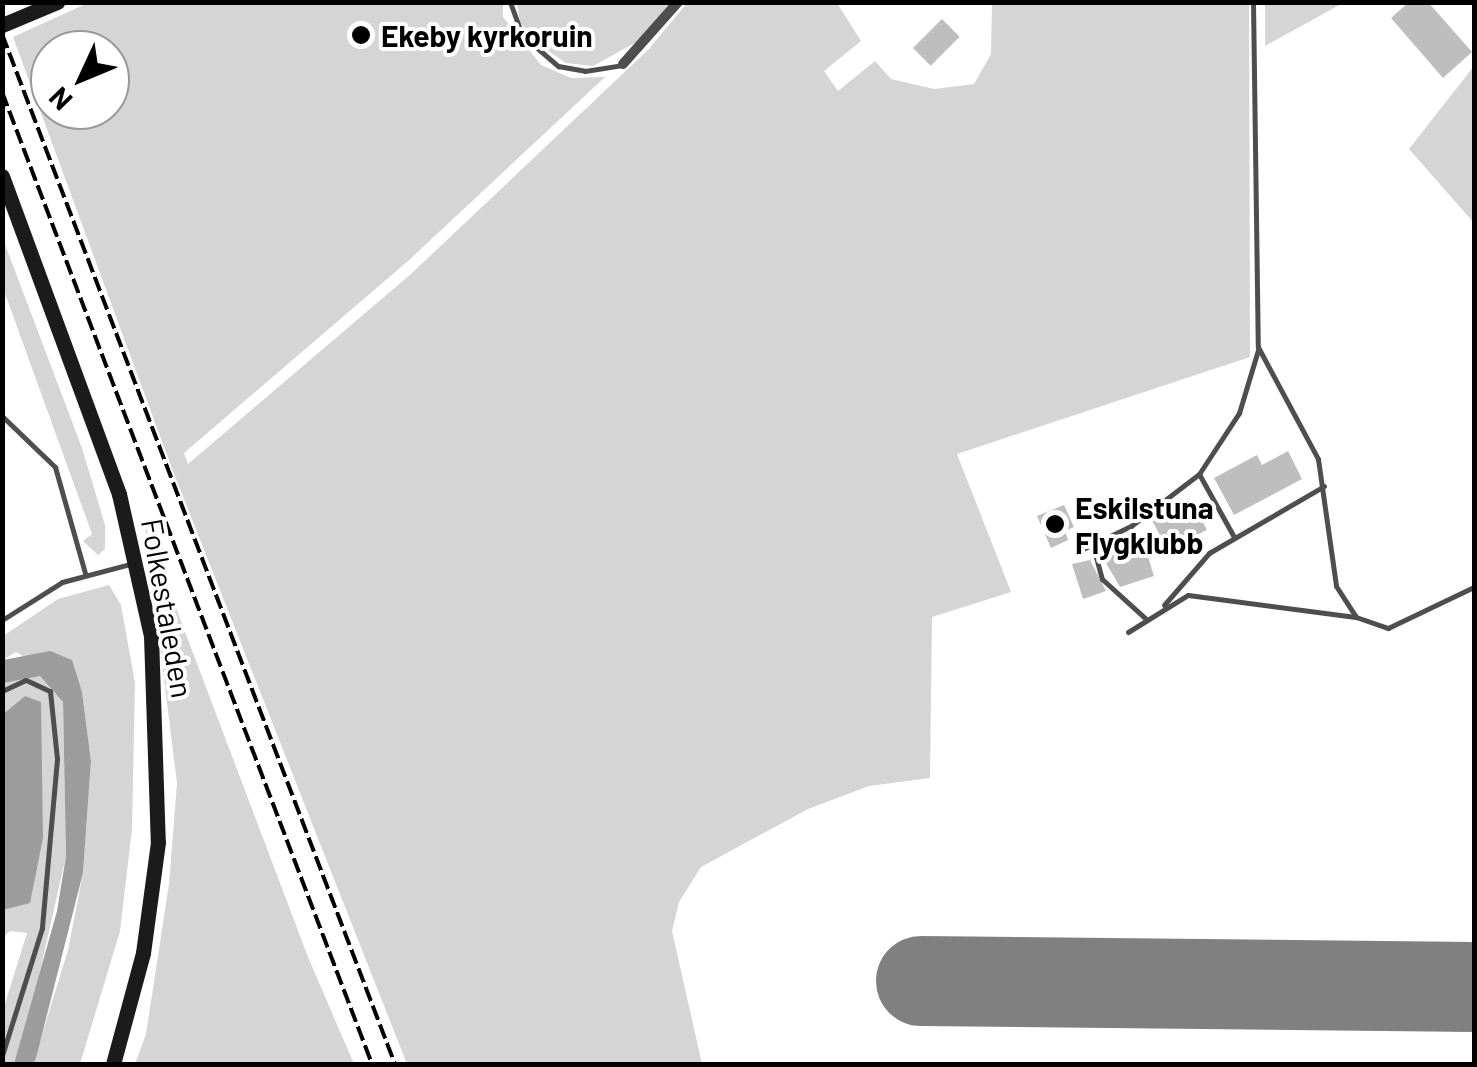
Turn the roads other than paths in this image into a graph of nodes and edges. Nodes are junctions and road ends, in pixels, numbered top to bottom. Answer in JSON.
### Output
{"nodes":[{"id":1,"x":57,"y":2,"type":"edge"},
{"id":2,"x":510,"y":2,"type":"edge"},
{"id":3,"x":678,"y":2,"type":"edge"},
{"id":4,"x":1253,"y":2,"type":"edge"},
{"id":5,"x":2,"y":25,"type":"edge"},
{"id":6,"x":624,"y":64,"type":"joint"},
{"id":7,"x":2,"y":176,"type":"edge"},
{"id":8,"x":1258,"y":347,"type":"junction"},
{"id":9,"x":2,"y":416,"type":"edge"},
{"id":10,"x":1199,"y":474,"type":"junction"},
{"id":11,"x":1324,"y":486,"type":"junction"},
{"id":12,"x":1235,"y":537,"type":"junction"},
{"id":13,"x":1105,"y":542,"type":"junction"},
{"id":14,"x":1083,"y":549,"type":"dead end"},
{"id":15,"x":138,"y":562,"type":"junction"},
{"id":16,"x":85,"y":574,"type":"junction"},
{"id":17,"x":1474,"y":587,"type":"edge"},
{"id":18,"x":1161,"y":608,"type":"junction"},
{"id":19,"x":1356,"y":616,"type":"junction"},
{"id":20,"x":1146,"y":619,"type":"junction"},
{"id":21,"x":2,"y":620,"type":"edge"},
{"id":22,"x":1128,"y":632,"type":"dead end"},
{"id":23,"x":2,"y":691,"type":"edge"},
{"id":24,"x":2,"y":1056,"type":"edge"},
{"id":25,"x":113,"y":1064,"type":"edge"}],
"edges":[{"from":1,"to":5,"type":"main road"},
{"from":2,"to":6,"type":"lane"},
{"from":3,"to":6,"type":"street"},
{"from":4,"to":8,"type":"lane"},
{"from":7,"to":15,"type":"main road","name":"Folkestaleden"},
{"from":8,"to":10,"type":"lane"},
{"from":8,"to":11,"type":"lane"},
{"from":9,"to":16,"type":"lane"},
{"from":10,"to":12,"type":"lane"},
{"from":10,"to":13,"type":"lane"},
{"from":11,"to":12,"type":"lane"},
{"from":11,"to":19,"type":"lane"},
{"from":12,"to":18,"type":"lane"},
{"from":13,"to":14,"type":"lane"},
{"from":13,"to":20,"type":"lane"},
{"from":15,"to":16,"type":"lane"},
{"from":15,"to":25,"type":"main road","name":"Folkestaleden"},
{"from":16,"to":21,"type":"lane"},
{"from":17,"to":19,"type":"lane"},
{"from":18,"to":19,"type":"lane"},
{"from":18,"to":20,"type":"lane"},
{"from":20,"to":22,"type":"lane"},
{"from":23,"to":24,"type":"lane"}]}
